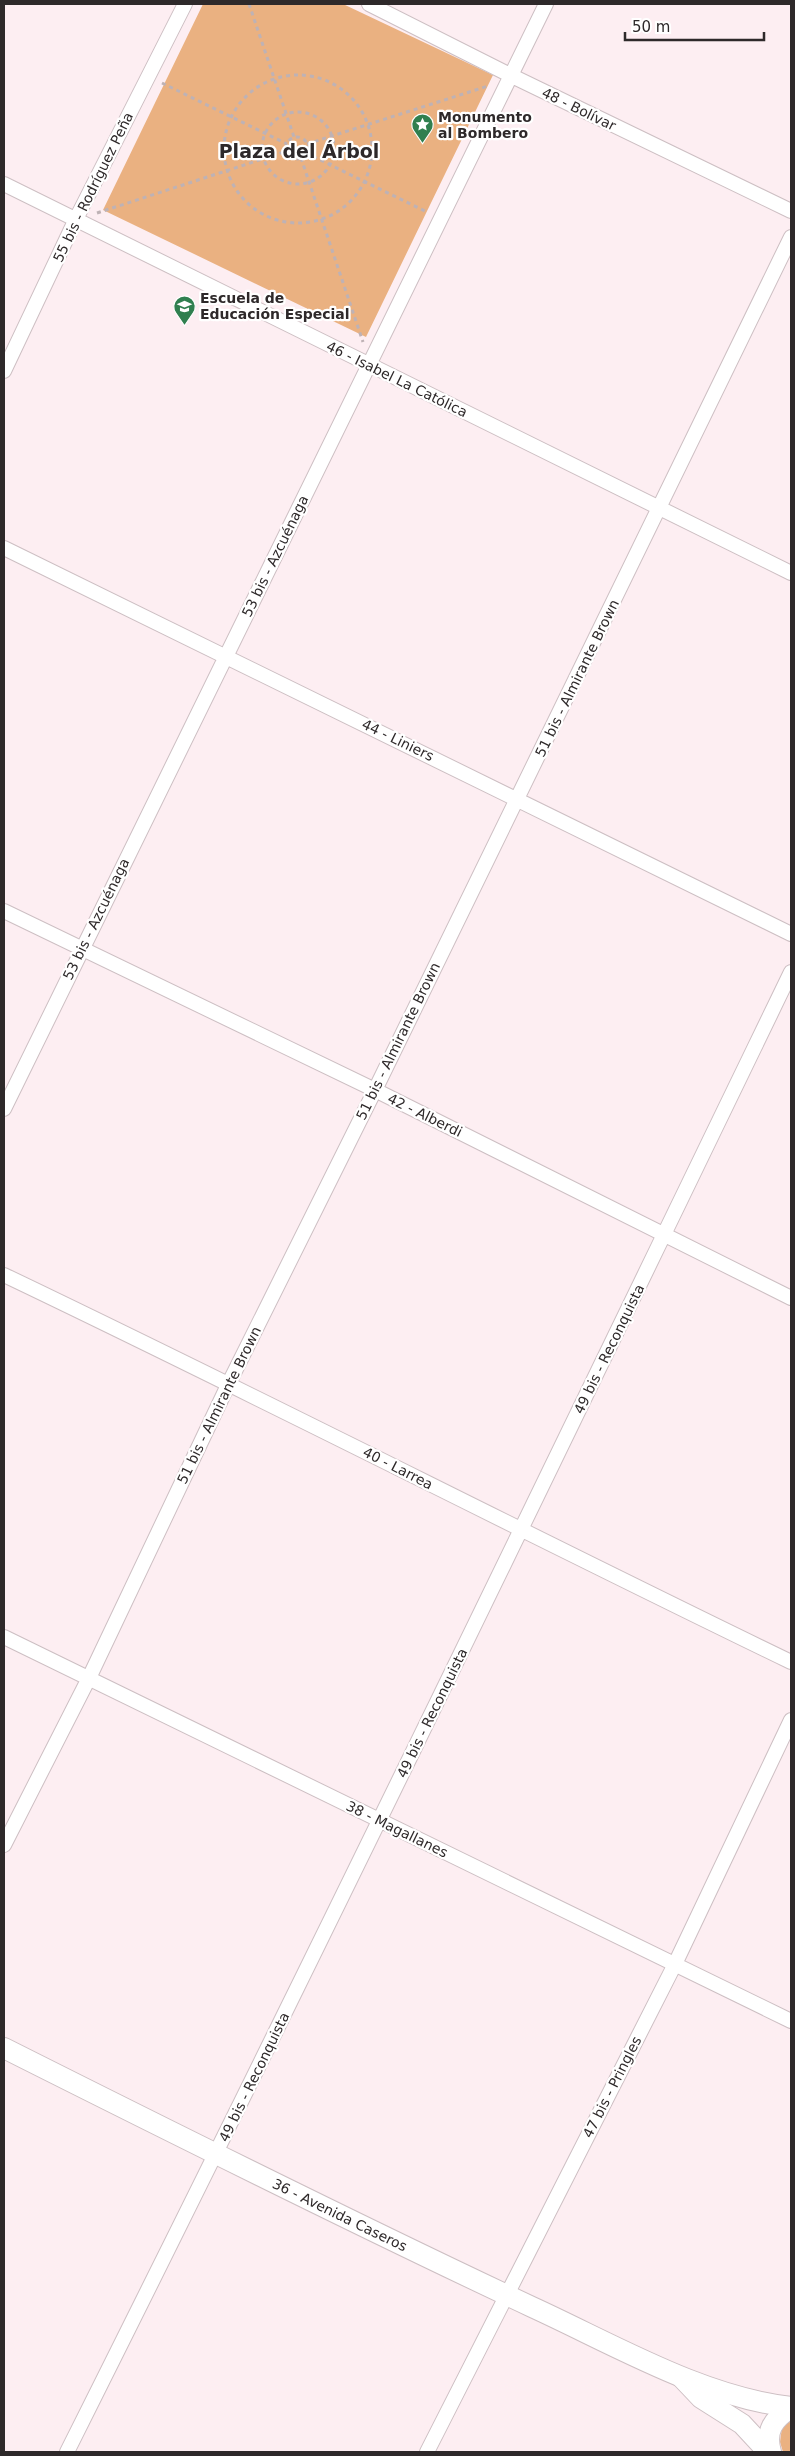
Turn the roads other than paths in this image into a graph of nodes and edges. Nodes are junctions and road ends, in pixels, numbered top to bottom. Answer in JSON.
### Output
{"nodes":[{"id":1,"x":185,"y":4,"type":"edge"},
{"id":2,"x":369,"y":4,"type":"edge"},
{"id":3,"x":546,"y":4,"type":"edge"},
{"id":4,"x":512,"y":76,"type":"junction"},
{"id":5,"x":4,"y":184,"type":"edge"},
{"id":6,"x":791,"y":211,"type":"edge"},
{"id":7,"x":75,"y":221,"type":"junction"},
{"id":8,"x":791,"y":237,"type":"edge"},
{"id":9,"x":370,"y":366,"type":"junction"},
{"id":10,"x":4,"y":372,"type":"edge"},
{"id":11,"x":659,"y":509,"type":"junction"},
{"id":12,"x":4,"y":548,"type":"edge"},
{"id":13,"x":791,"y":572,"type":"edge"},
{"id":14,"x":226,"y":657,"type":"junction"},
{"id":15,"x":518,"y":798,"type":"junction"},
{"id":16,"x":4,"y":911,"type":"edge"},
{"id":17,"x":791,"y":934,"type":"edge"},
{"id":18,"x":81,"y":949,"type":"junction"},
{"id":19,"x":791,"y":972,"type":"edge"},
{"id":20,"x":375,"y":1090,"type":"junction"},
{"id":21,"x":4,"y":1108,"type":"edge"},
{"id":22,"x":664,"y":1234,"type":"junction"},
{"id":23,"x":4,"y":1275,"type":"edge"},
{"id":24,"x":791,"y":1298,"type":"edge"},
{"id":25,"x":229,"y":1383,"type":"junction"},
{"id":26,"x":521,"y":1531,"type":"junction"},
{"id":27,"x":4,"y":1637,"type":"edge"},
{"id":28,"x":791,"y":1662,"type":"edge"},
{"id":29,"x":89,"y":1678,"type":"junction"},
{"id":30,"x":791,"y":1720,"type":"edge"},
{"id":31,"x":379,"y":1821,"type":"junction"},
{"id":32,"x":4,"y":1845,"type":"edge"},
{"id":33,"x":675,"y":1964,"type":"junction"},
{"id":34,"x":791,"y":2021,"type":"edge"},
{"id":35,"x":4,"y":2048,"type":"edge"},
{"id":36,"x":216,"y":2154,"type":"junction"},
{"id":37,"x":507,"y":2295,"type":"junction"},
{"id":38,"x":679,"y":2375,"type":"junction"},
{"id":39,"x":791,"y":2408,"type":"edge"},
{"id":40,"x":67,"y":2452,"type":"edge"},
{"id":41,"x":427,"y":2452,"type":"edge"},
{"id":42,"x":769,"y":2452,"type":"edge"}],
"edges":[{"from":1,"to":7,"type":"street","name":"55 bis - Rodríguez Peña"},
{"from":2,"to":4,"type":"street","name":"48 - Bolívar"},
{"from":3,"to":4,"type":"street","name":"53 bis - Azcuénaga"},
{"from":4,"to":6,"type":"street","name":"48 - Bolívar"},
{"from":4,"to":9,"type":"street","name":"53 bis - Azcuénaga"},
{"from":5,"to":7,"type":"street","name":"46 - Isabel La Católica"},
{"from":7,"to":9,"type":"street","name":"46 - Isabel La Católica"},
{"from":7,"to":10,"type":"street","name":"55 bis - Rodríguez Peña"},
{"from":8,"to":11,"type":"street","name":"51 bis - Almirante Brown"},
{"from":9,"to":11,"type":"street","name":"46 - Isabel La Católica"},
{"from":9,"to":14,"type":"street","name":"53 bis - Azcuénaga"},
{"from":11,"to":13,"type":"street","name":"46 - Isabel La Católica"},
{"from":11,"to":15,"type":"street","name":"51 bis - Almirante Brown"},
{"from":12,"to":14,"type":"street","name":"44 - Liniers"},
{"from":14,"to":15,"type":"street","name":"44 - Liniers"},
{"from":14,"to":18,"type":"street","name":"53 bis - Azcuénaga"},
{"from":15,"to":17,"type":"street","name":"44 - Liniers"},
{"from":15,"to":20,"type":"street","name":"51 bis - Almirante Brown"},
{"from":16,"to":18,"type":"street","name":"42 - Alberdi"},
{"from":18,"to":20,"type":"street","name":"42 - Alberdi"},
{"from":18,"to":21,"type":"street","name":"53 bis - Azcuénaga"},
{"from":19,"to":22,"type":"street","name":"49 bis - Reconquista"},
{"from":20,"to":22,"type":"street","name":"42 - Alberdi"},
{"from":20,"to":25,"type":"street","name":"51 bis - Almirante Brown"},
{"from":22,"to":24,"type":"street","name":"42 - Alberdi"},
{"from":22,"to":26,"type":"street","name":"49 bis - Reconquista"},
{"from":23,"to":25,"type":"street","name":"40 - Larrea"},
{"from":25,"to":26,"type":"street","name":"40 - Larrea"},
{"from":25,"to":29,"type":"street","name":"51 bis - Almirante Brown"},
{"from":26,"to":28,"type":"street","name":"40 - Larrea"},
{"from":26,"to":31,"type":"street","name":"49 bis - Reconquista"},
{"from":27,"to":29,"type":"street","name":"38 - Magallanes"},
{"from":29,"to":31,"type":"street","name":"38 - Magallanes"},
{"from":29,"to":32,"type":"street","name":"51 bis - Almirante Brown"},
{"from":30,"to":33,"type":"street","name":"47 bis - Pringles"},
{"from":31,"to":33,"type":"street","name":"38 - Magallanes"},
{"from":31,"to":36,"type":"street","name":"49 bis - Reconquista"},
{"from":33,"to":34,"type":"street","name":"38 - Magallanes"},
{"from":33,"to":37,"type":"street","name":"47 bis - Pringles"},
{"from":35,"to":36,"type":"main road","name":"36 - Avenida Caseros"},
{"from":36,"to":37,"type":"main road","name":"36 - Avenida Caseros"},
{"from":36,"to":40,"type":"street","name":"49 bis - Reconquista"},
{"from":37,"to":38,"type":"main road","name":"36 - Avenida Caseros"},
{"from":37,"to":41,"type":"street","name":"47 bis - Pringles"},
{"from":38,"to":39,"type":"main road","name":"36 - Avenida Caseros"},
{"from":38,"to":42,"type":"main road","name":"36 - Avenida Caseros"},
{"from":39,"to":42,"type":"main road"}]}
